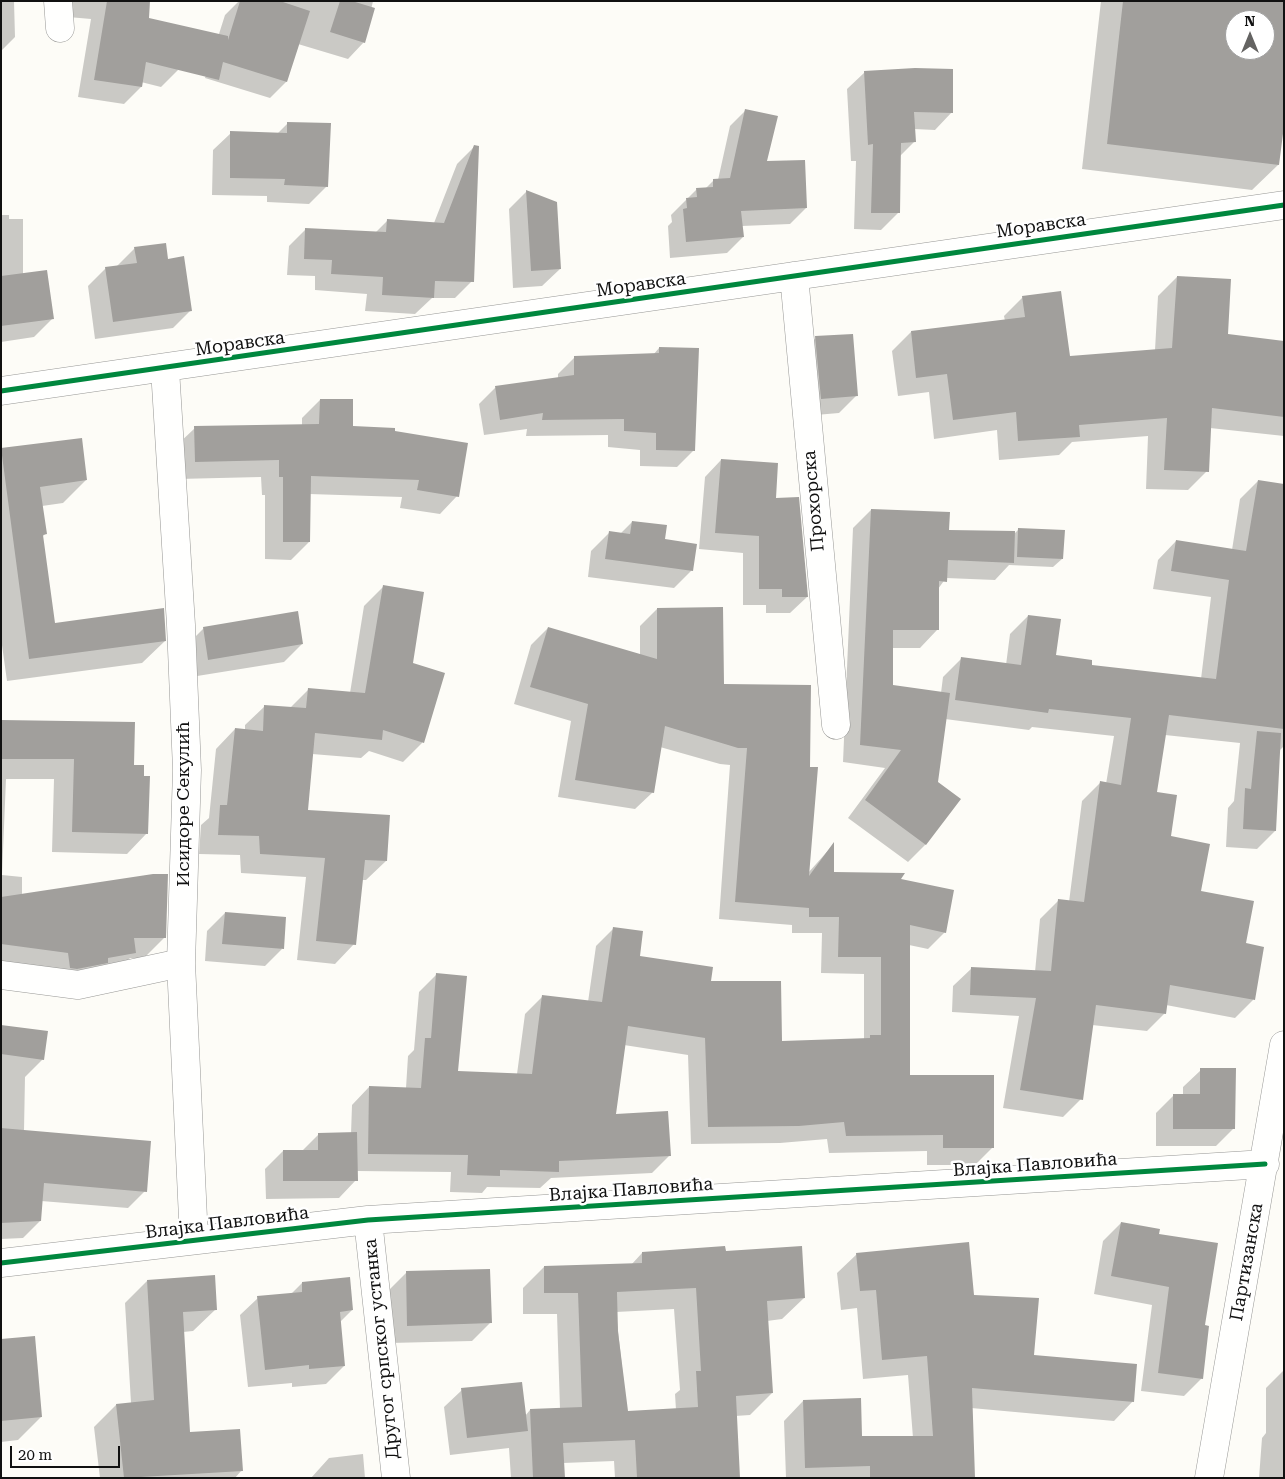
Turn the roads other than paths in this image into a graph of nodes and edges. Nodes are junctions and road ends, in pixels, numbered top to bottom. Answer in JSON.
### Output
{"nodes":[{"id":1,"x":58,"y":1,"type":"edge"},
{"id":2,"x":60,"y":28,"type":"dead end"},
{"id":3,"x":1284,"y":205,"type":"edge"},
{"id":4,"x":794,"y":276,"type":"junction"},
{"id":5,"x":165,"y":369,"type":"junction"},
{"id":6,"x":1,"y":391,"type":"edge"},
{"id":7,"x":836,"y":725,"type":"dead end"},
{"id":8,"x":181,"y":963,"type":"junction"},
{"id":9,"x":1,"y":975,"type":"edge"},
{"id":10,"x":1284,"y":1045,"type":"edge"},
{"id":11,"x":1265,"y":1164,"type":"junction"},
{"id":12,"x":368,"y":1220,"type":"junction"},
{"id":13,"x":194,"y":1240,"type":"junction"},
{"id":14,"x":1,"y":1263,"type":"edge"},
{"id":15,"x":396,"y":1478,"type":"edge"},
{"id":16,"x":1209,"y":1478,"type":"edge"}],
"edges":[{"from":1,"to":2,"type":"street"},
{"from":3,"to":4,"type":"street","name":"Моравска"},
{"from":4,"to":5,"type":"street","name":"Моравска"},
{"from":4,"to":7,"type":"street","name":"Прохорска"},
{"from":5,"to":6,"type":"street","name":"Моравска"},
{"from":5,"to":8,"type":"street","name":"Исидоре Секулић"},
{"from":8,"to":9,"type":"street"},
{"from":8,"to":13,"type":"street","name":"Исидоре Секулић"},
{"from":10,"to":11,"type":"street","name":"Партизанска"},
{"from":11,"to":12,"type":"street","name":"Влајка Павловића"},
{"from":11,"to":16,"type":"street","name":"Партизанска"},
{"from":12,"to":13,"type":"street","name":"Влајка Павловића"},
{"from":12,"to":15,"type":"street","name":"Другог српског устанка"},
{"from":13,"to":14,"type":"street","name":"Влајка Павловића"}]}
